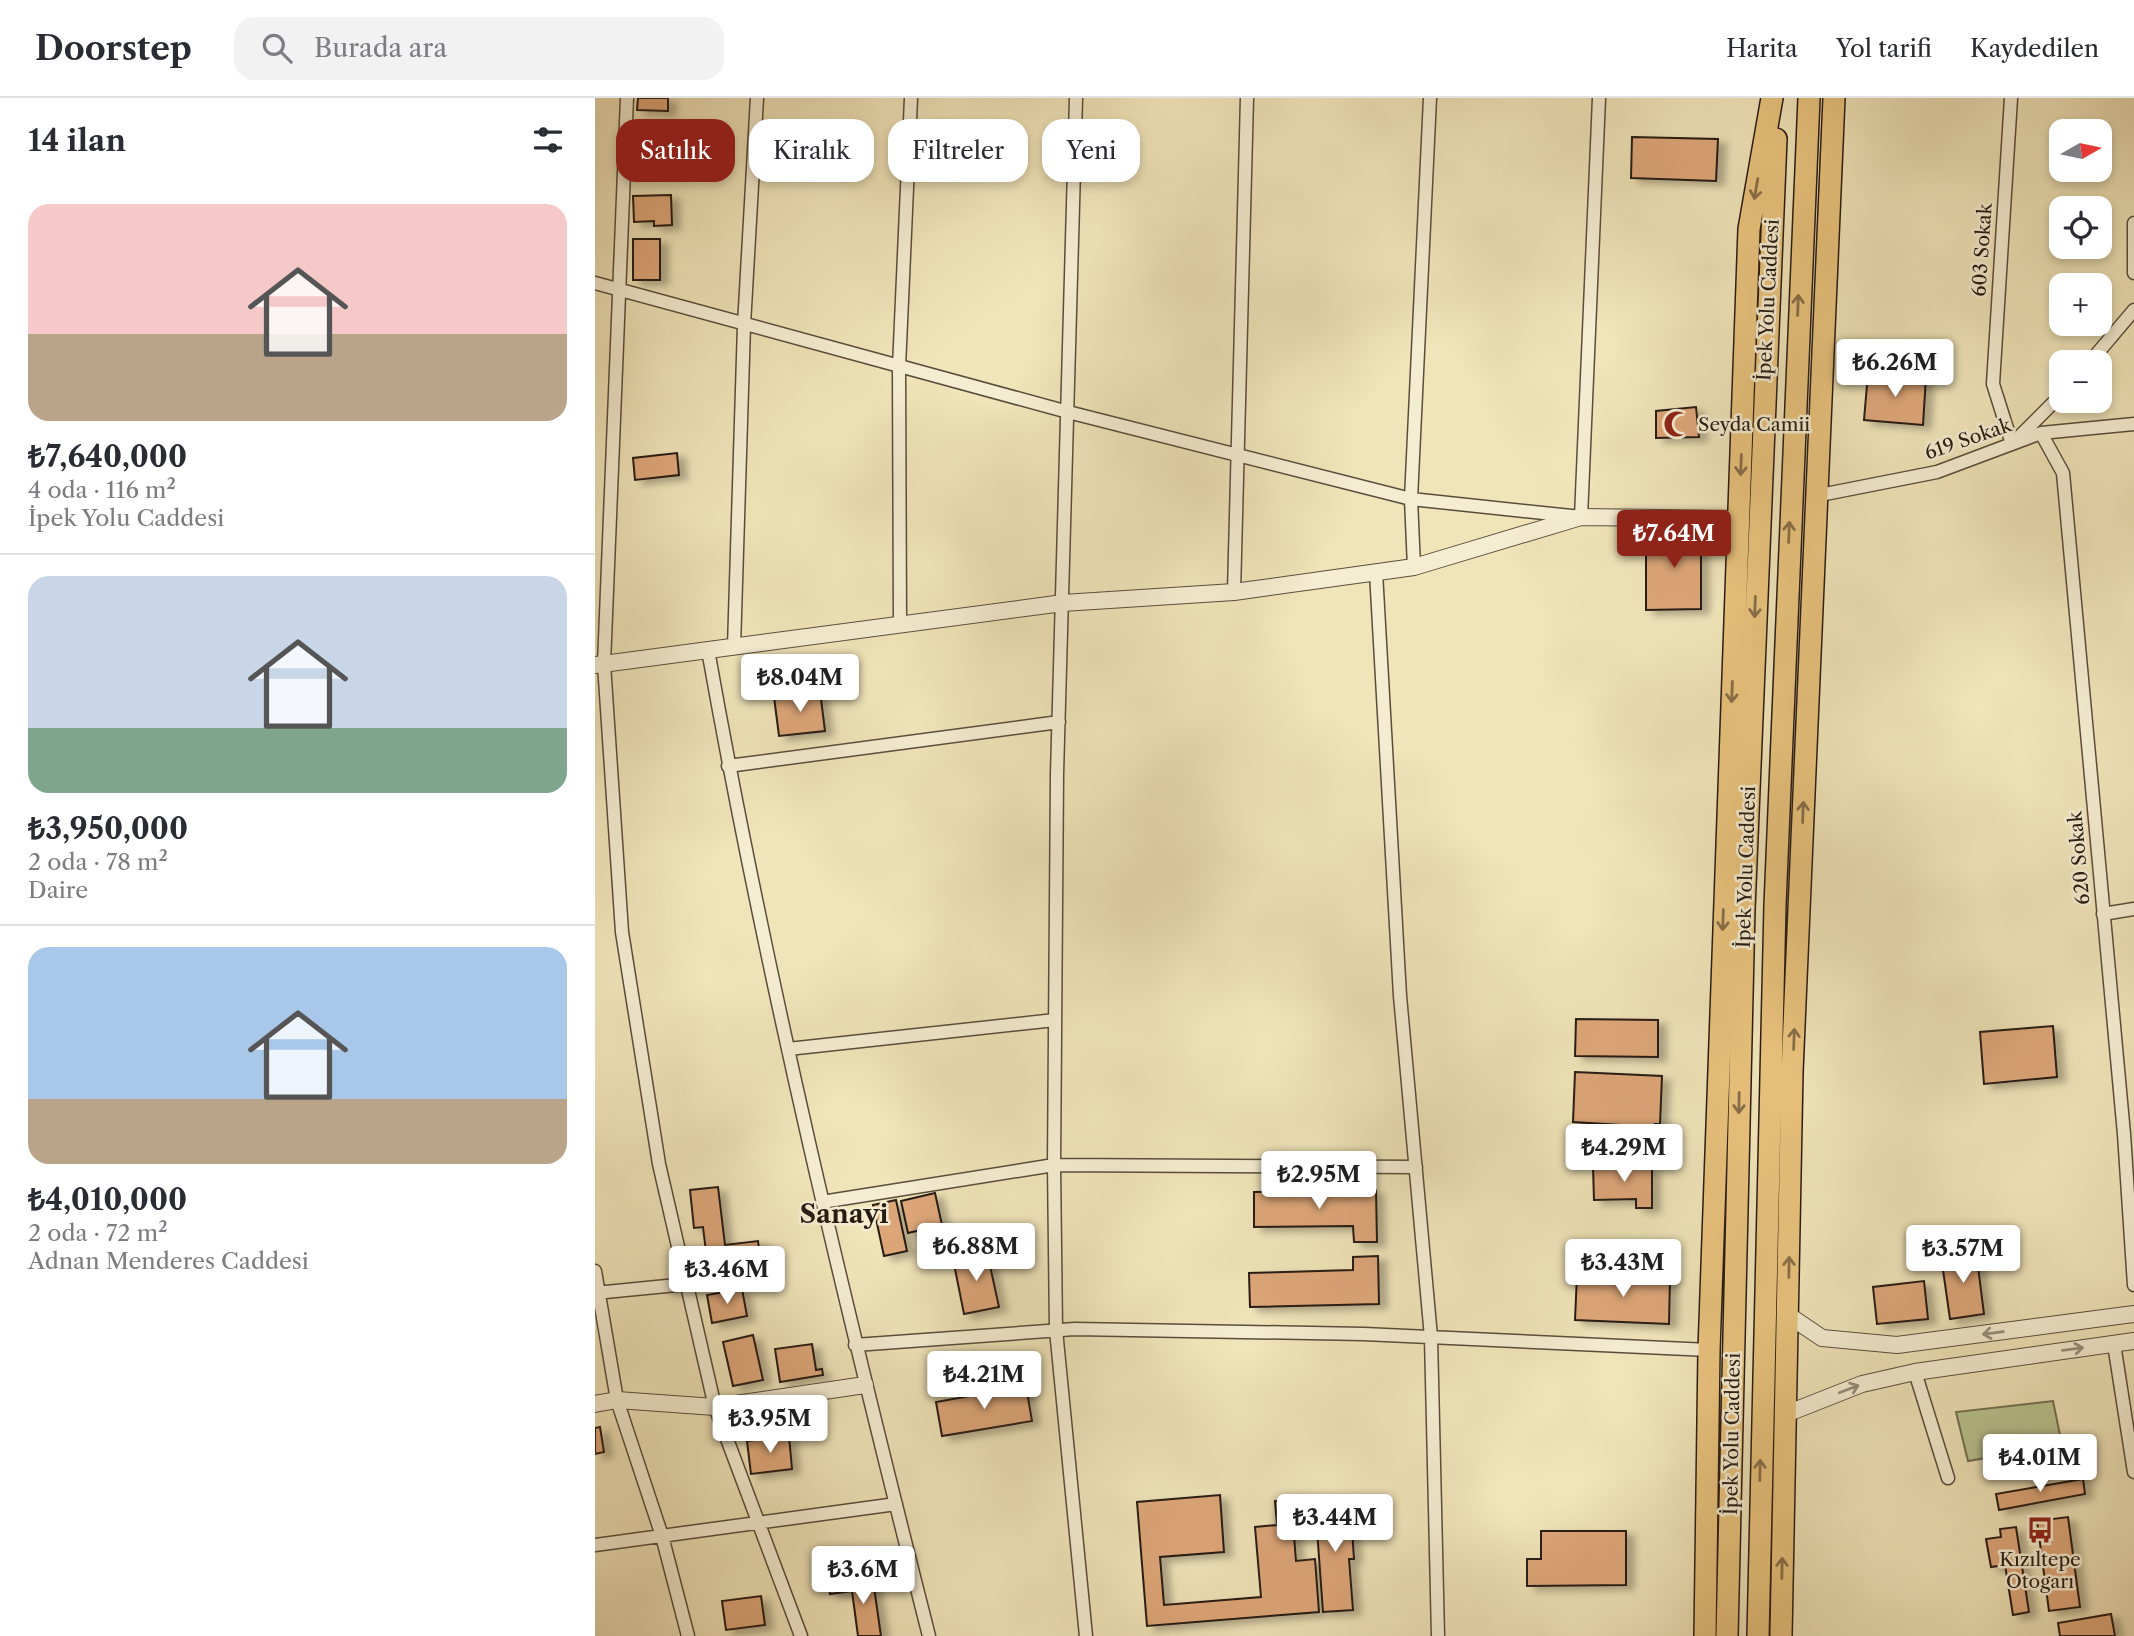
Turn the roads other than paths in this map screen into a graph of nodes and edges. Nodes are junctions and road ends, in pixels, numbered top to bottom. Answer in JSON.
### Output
{"nodes":[{"id":1,"x":627,"y":98,"type":"edge"},
{"id":2,"x":757,"y":98,"type":"edge"},
{"id":3,"x":911,"y":98,"type":"edge"},
{"id":4,"x":1076,"y":98,"type":"edge"},
{"id":5,"x":1247,"y":98,"type":"edge"},
{"id":6,"x":1430,"y":98,"type":"edge"},
{"id":7,"x":1599,"y":98,"type":"edge"},
{"id":8,"x":1772,"y":98,"type":"edge"},
{"id":9,"x":1778,"y":98,"type":"edge"},
{"id":10,"x":1809,"y":98,"type":"edge"},
{"id":11,"x":1833,"y":98,"type":"edge"},
{"id":12,"x":2011,"y":98,"type":"edge"},
{"id":13,"x":2134,"y":223,"type":"edge"},
{"id":14,"x":2134,"y":274,"type":"edge"},
{"id":15,"x":595,"y":283,"type":"edge"},
{"id":16,"x":618,"y":291,"type":"junction"},
{"id":17,"x":2134,"y":310,"type":"edge"},
{"id":18,"x":744,"y":325,"type":"junction"},
{"id":19,"x":2100,"y":350,"type":"edge"},
{"id":20,"x":899,"y":366,"type":"junction"},
{"id":21,"x":2049,"y":407,"type":"edge"},
{"id":22,"x":1068,"y":412,"type":"junction"},
{"id":23,"x":2134,"y":424,"type":"edge"},
{"id":24,"x":2041,"y":433,"type":"junction"},
{"id":25,"x":2012,"y":444,"type":"junction"},
{"id":26,"x":1237,"y":455,"type":"junction"},
{"id":27,"x":1815,"y":496,"type":"junction"},
{"id":28,"x":1411,"y":499,"type":"junction"},
{"id":29,"x":1581,"y":517,"type":"junction"},
{"id":30,"x":1739,"y":519,"type":"junction"},
{"id":31,"x":1414,"y":567,"type":"junction"},
{"id":32,"x":1376,"y":572,"type":"junction"},
{"id":33,"x":1234,"y":592,"type":"junction"},
{"id":34,"x":1063,"y":603,"type":"junction"},
{"id":35,"x":900,"y":625,"type":"junction"},
{"id":36,"x":734,"y":647,"type":"junction"},
{"id":37,"x":708,"y":650,"type":"junction"},
{"id":38,"x":599,"y":665,"type":"edge"},
{"id":39,"x":1059,"y":722,"type":"junction"},
{"id":40,"x":728,"y":766,"type":"junction"},
{"id":41,"x":2134,"y":909,"type":"edge"},
{"id":42,"x":2103,"y":914,"type":"junction"},
{"id":43,"x":1055,"y":1020,"type":"junction"},
{"id":44,"x":788,"y":1049,"type":"junction"},
{"id":45,"x":1055,"y":1165,"type":"junction"},
{"id":46,"x":1416,"y":1167,"type":"junction"},
{"id":47,"x":822,"y":1202,"type":"junction"},
{"id":48,"x":595,"y":1271,"type":"edge"},
{"id":49,"x":687,"y":1284,"type":"junction"},
{"id":50,"x":2134,"y":1285,"type":"edge"},
{"id":51,"x":597,"y":1293,"type":"edge"},
{"id":52,"x":2134,"y":1314,"type":"edge"},
{"id":53,"x":1788,"y":1315,"type":"junction"},
{"id":54,"x":1056,"y":1330,"type":"junction"},
{"id":55,"x":1431,"y":1337,"type":"junction"},
{"id":56,"x":2134,"y":1341,"type":"edge"},
{"id":57,"x":2114,"y":1344,"type":"junction"},
{"id":58,"x":855,"y":1345,"type":"junction"},
{"id":59,"x":1709,"y":1350,"type":"junction"},
{"id":60,"x":1915,"y":1372,"type":"junction"},
{"id":61,"x":865,"y":1385,"type":"junction"},
{"id":62,"x":617,"y":1400,"type":"junction"},
{"id":63,"x":595,"y":1404,"type":"edge"},
{"id":64,"x":715,"y":1407,"type":"junction"},
{"id":65,"x":1786,"y":1414,"type":"junction"},
{"id":66,"x":2134,"y":1472,"type":"edge"},
{"id":67,"x":1948,"y":1478,"type":"dead end"},
{"id":68,"x":896,"y":1504,"type":"junction"},
{"id":69,"x":760,"y":1524,"type":"junction"},
{"id":70,"x":662,"y":1536,"type":"junction"},
{"id":71,"x":595,"y":1545,"type":"edge"},
{"id":72,"x":688,"y":1636,"type":"edge"},
{"id":73,"x":801,"y":1636,"type":"edge"},
{"id":74,"x":929,"y":1636,"type":"edge"},
{"id":75,"x":1086,"y":1636,"type":"edge"},
{"id":76,"x":1438,"y":1636,"type":"edge"},
{"id":77,"x":1705,"y":1636,"type":"edge"},
{"id":78,"x":1727,"y":1636,"type":"edge"},
{"id":79,"x":1758,"y":1636,"type":"edge"},
{"id":80,"x":1781,"y":1636,"type":"edge"}],
"edges":[{"from":1,"to":16,"type":"street"},
{"from":2,"to":18,"type":"street"},
{"from":3,"to":20,"type":"street"},
{"from":4,"to":22,"type":"street"},
{"from":5,"to":26,"type":"street"},
{"from":6,"to":28,"type":"street"},
{"from":7,"to":29,"type":"street"},
{"from":8,"to":30,"type":"highway","one_way":true},
{"from":9,"to":78,"type":"highway","name":"İpek Yolu Caddesi","one_way":true},
{"from":79,"to":10,"type":"highway","name":"İpek Yolu Caddesi","one_way":true},
{"from":11,"to":27,"type":"highway"},
{"from":12,"to":25,"type":"street","name":"603 Sokak"},
{"from":13,"to":14,"type":"street"},
{"from":15,"to":16,"type":"street"},
{"from":16,"to":18,"type":"street"},
{"from":16,"to":38,"type":"street"},
{"from":17,"to":19,"type":"street"},
{"from":18,"to":20,"type":"street"},
{"from":18,"to":36,"type":"street"},
{"from":20,"to":22,"type":"street"},
{"from":20,"to":35,"type":"street"},
{"from":21,"to":25,"type":"street"},
{"from":22,"to":26,"type":"street"},
{"from":22,"to":34,"type":"street"},
{"from":23,"to":24,"type":"street","name":"619 Sokak"},
{"from":24,"to":25,"type":"street","name":"619 Sokak"},
{"from":24,"to":42,"type":"street","name":"620 Sokak"},
{"from":25,"to":27,"type":"street","name":"619 Sokak"},
{"from":26,"to":28,"type":"street"},
{"from":26,"to":33,"type":"street"},
{"from":53,"to":27,"type":"highway","one_way":true},
{"from":28,"to":29,"type":"street"},
{"from":28,"to":31,"type":"street"},
{"from":29,"to":30,"type":"street"},
{"from":29,"to":31,"type":"street"},
{"from":30,"to":59,"type":"highway","one_way":true},
{"from":31,"to":32,"type":"street"},
{"from":32,"to":33,"type":"street"},
{"from":32,"to":46,"type":"street"},
{"from":33,"to":34,"type":"street"},
{"from":34,"to":35,"type":"street"},
{"from":34,"to":39,"type":"street"},
{"from":35,"to":36,"type":"street"},
{"from":36,"to":37,"type":"street"},
{"from":37,"to":38,"type":"street"},
{"from":37,"to":40,"type":"street"},
{"from":38,"to":49,"type":"street"},
{"from":39,"to":40,"type":"street"},
{"from":39,"to":43,"type":"street"},
{"from":40,"to":44,"type":"street"},
{"from":41,"to":42,"type":"street"},
{"from":42,"to":50,"type":"street","name":"620 Sokak"},
{"from":43,"to":44,"type":"street"},
{"from":43,"to":45,"type":"street"},
{"from":44,"to":47,"type":"street"},
{"from":45,"to":46,"type":"street"},
{"from":45,"to":47,"type":"street"},
{"from":45,"to":54,"type":"street"},
{"from":46,"to":55,"type":"street"},
{"from":47,"to":58,"type":"street"},
{"from":48,"to":51,"type":"street"},
{"from":49,"to":51,"type":"street"},
{"from":49,"to":64,"type":"street"},
{"from":51,"to":62,"type":"street"},
{"from":52,"to":53,"type":"street","one_way":true},
{"from":53,"to":65,"type":"highway"},
{"from":54,"to":55,"type":"street"},
{"from":54,"to":58,"type":"street"},
{"from":54,"to":75,"type":"street"},
{"from":55,"to":59,"type":"street"},
{"from":55,"to":76,"type":"street"},
{"from":56,"to":57,"type":"street"},
{"from":60,"to":57,"type":"street","one_way":true},
{"from":57,"to":66,"type":"street"},
{"from":58,"to":61,"type":"street"},
{"from":59,"to":77,"type":"highway"},
{"from":65,"to":60,"type":"street","one_way":true},
{"from":60,"to":67,"type":"street"},
{"from":61,"to":64,"type":"street"},
{"from":61,"to":68,"type":"street"},
{"from":62,"to":63,"type":"street"},
{"from":62,"to":64,"type":"street"},
{"from":62,"to":70,"type":"street"},
{"from":64,"to":69,"type":"street"},
{"from":80,"to":65,"type":"highway","one_way":true},
{"from":68,"to":69,"type":"street"},
{"from":68,"to":74,"type":"street"},
{"from":69,"to":70,"type":"street"},
{"from":69,"to":73,"type":"street"},
{"from":70,"to":71,"type":"street"},
{"from":70,"to":72,"type":"street"}]}
